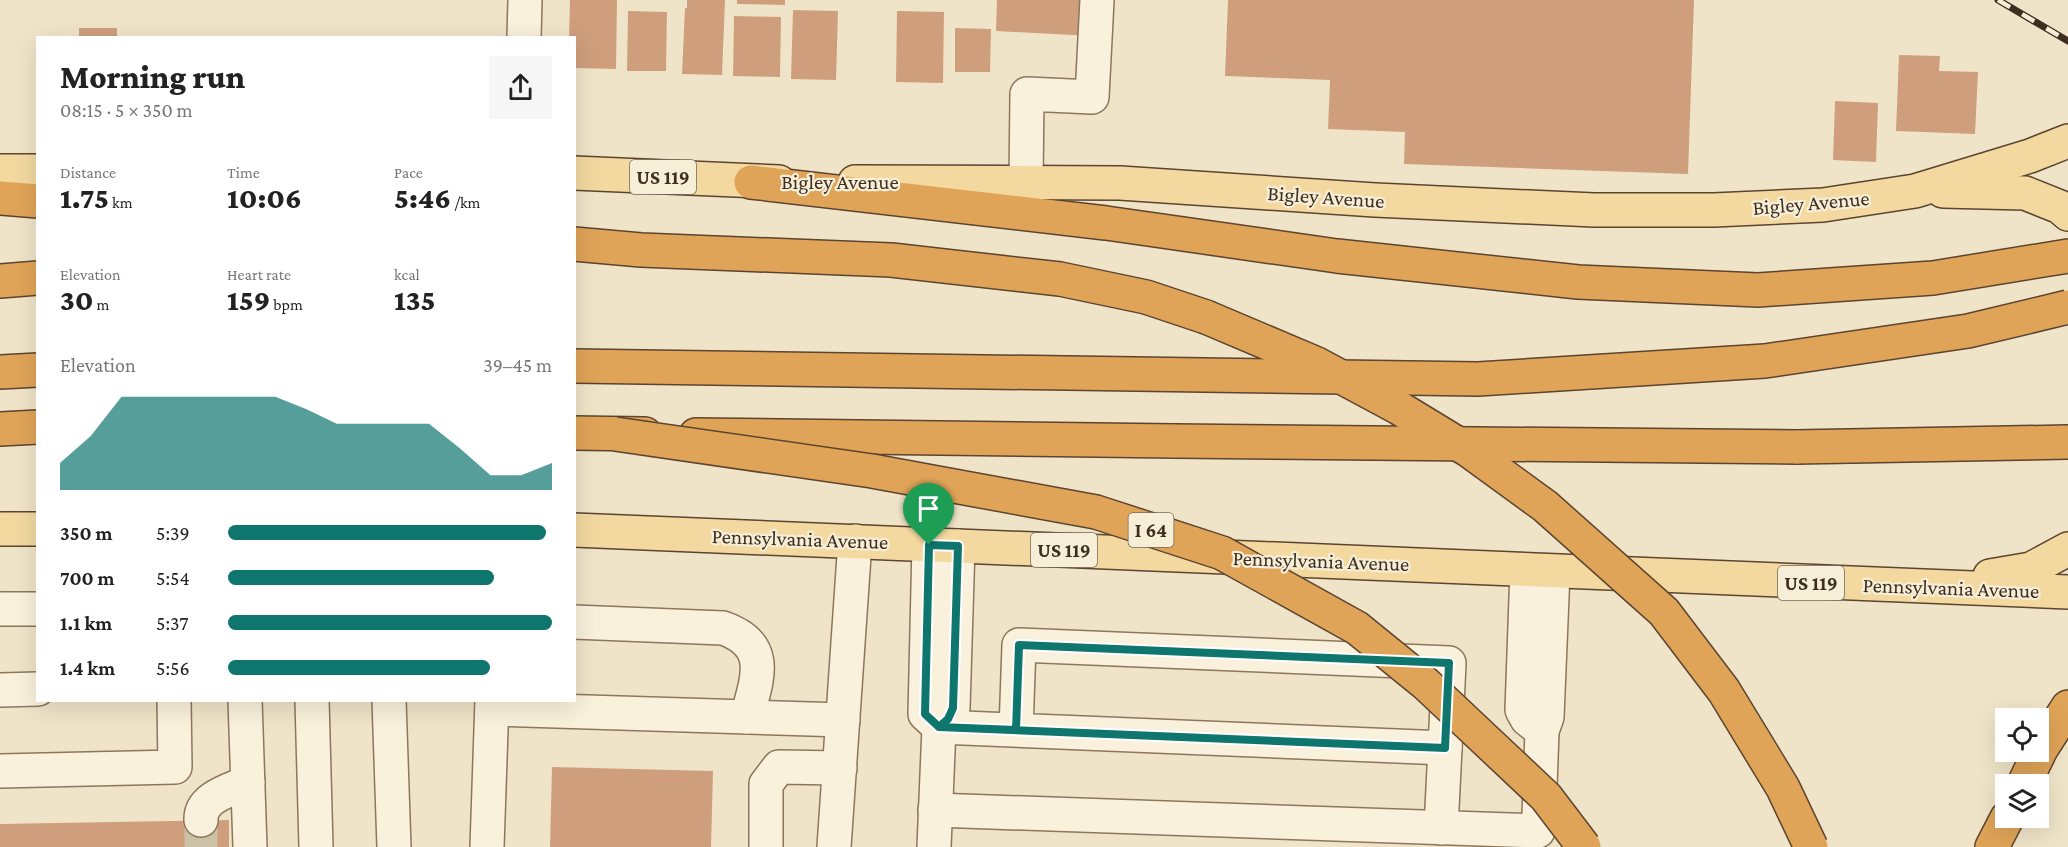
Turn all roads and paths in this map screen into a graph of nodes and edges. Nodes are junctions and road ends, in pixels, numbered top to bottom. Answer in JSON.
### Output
{"nodes":[{"id":1,"x":525,"y":0,"type":"edge"},
{"id":2,"x":1097,"y":0,"type":"edge"},
{"id":3,"x":524,"y":36,"type":"edge"},
{"id":4,"x":2068,"y":141,"type":"edge"},
{"id":5,"x":0,"y":171,"type":"edge"},
{"id":6,"x":36,"y":171,"type":"edge"},
{"id":7,"x":576,"y":173,"type":"edge"},
{"id":8,"x":751,"y":182,"type":"junction"},
{"id":9,"x":1026,"y":183,"type":"junction"},
{"id":10,"x":1915,"y":191,"type":"junction"},
{"id":11,"x":0,"y":198,"type":"edge"},
{"id":12,"x":36,"y":201,"type":"edge"},
{"id":13,"x":2068,"y":214,"type":"edge"},
{"id":14,"x":576,"y":244,"type":"edge"},
{"id":15,"x":641,"y":249,"type":"junction"},
{"id":16,"x":576,"y":251,"type":"edge"},
{"id":17,"x":2068,"y":256,"type":"edge"},
{"id":18,"x":36,"y":278,"type":"edge"},
{"id":19,"x":0,"y":281,"type":"edge"},
{"id":20,"x":2068,"y":308,"type":"edge"},
{"id":21,"x":576,"y":366,"type":"edge"},
{"id":22,"x":36,"y":370,"type":"edge"},
{"id":23,"x":0,"y":372,"type":"edge"},
{"id":24,"x":576,"y":434,"type":"edge"},
{"id":25,"x":615,"y":434,"type":"junction"},
{"id":26,"x":2068,"y":442,"type":"edge"},
{"id":27,"x":0,"y":529,"type":"edge"},
{"id":28,"x":36,"y":529,"type":"edge"},
{"id":29,"x":576,"y":530,"type":"edge"},
{"id":30,"x":855,"y":541,"type":"junction"},
{"id":31,"x":943,"y":545,"type":"junction"},
{"id":32,"x":2068,"y":549,"type":"edge"},
{"id":33,"x":1540,"y":571,"type":"junction"},
{"id":34,"x":1924,"y":587,"type":"junction"},
{"id":35,"x":2068,"y":592,"type":"edge"},
{"id":36,"x":0,"y":609,"type":"edge"},
{"id":37,"x":36,"y":609,"type":"edge"},
{"id":38,"x":576,"y":622,"type":"edge"},
{"id":39,"x":36,"y":689,"type":"edge"},
{"id":40,"x":0,"y":690,"type":"edge"},
{"id":41,"x":174,"y":702,"type":"edge"},
{"id":42,"x":245,"y":702,"type":"edge"},
{"id":43,"x":312,"y":702,"type":"edge"},
{"id":44,"x":389,"y":702,"type":"edge"},
{"id":45,"x":492,"y":705,"type":"edge"},
{"id":46,"x":2068,"y":707,"type":"edge"},
{"id":47,"x":747,"y":717,"type":"junction"},
{"id":48,"x":843,"y":720,"type":"junction"},
{"id":49,"x":939,"y":727,"type":"junction"},
{"id":50,"x":1016,"y":730,"type":"junction"},
{"id":51,"x":1445,"y":748,"type":"junction"},
{"id":52,"x":840,"y":768,"type":"junction"},
{"id":53,"x":0,"y":771,"type":"edge"},
{"id":54,"x":2029,"y":774,"type":"edge"},
{"id":55,"x":248,"y":782,"type":"junction"},
{"id":56,"x":935,"y":810,"type":"junction"},
{"id":57,"x":201,"y":820,"type":"tunnel mouth"},
{"id":58,"x":1441,"y":828,"type":"junction"},
{"id":59,"x":2002,"y":828,"type":"edge"},
{"id":60,"x":1538,"y":839,"type":"edge"},
{"id":61,"x":250,"y":847,"type":"edge"},
{"id":62,"x":316,"y":847,"type":"edge"},
{"id":63,"x":394,"y":847,"type":"edge"},
{"id":64,"x":487,"y":847,"type":"edge"},
{"id":65,"x":766,"y":847,"type":"edge"},
{"id":66,"x":834,"y":847,"type":"edge"},
{"id":67,"x":934,"y":847,"type":"edge"},
{"id":68,"x":1584,"y":847,"type":"edge"},
{"id":69,"x":1811,"y":847,"type":"edge"},
{"id":70,"x":1992,"y":847,"type":"edge"}],
"edges":[{"from":1,"to":3,"type":"street"},
{"from":2,"to":9,"type":"street"},
{"from":4,"to":10,"type":"main road","name":"Bigley Avenue","number":"US 119"},
{"from":5,"to":6,"type":"main road"},
{"from":7,"to":8,"type":"main road","name":"Bigley Avenue","number":"US 119"},
{"from":8,"to":9,"type":"main road","name":"Bigley Avenue","number":"US 119"},
{"from":8,"to":17,"type":"highway"},
{"from":9,"to":10,"type":"main road","name":"Bigley Avenue","number":"US 119"},
{"from":10,"to":13,"type":"main road"},
{"from":11,"to":12,"type":"highway"},
{"from":14,"to":15,"type":"highway"},
{"from":15,"to":16,"type":"highway"},
{"from":15,"to":69,"type":"highway","bridge":true},
{"from":18,"to":19,"type":"highway"},
{"from":20,"to":21,"type":"highway","bridge":true},
{"from":22,"to":23,"type":"highway"},
{"from":24,"to":25,"type":"highway","number":"I 64"},
{"from":25,"to":26,"type":"highway","bridge":true},
{"from":25,"to":68,"type":"highway","number":"I 64","bridge":true},
{"from":27,"to":28,"type":"main road"},
{"from":29,"to":30,"type":"main road","name":"Pennsylvania Avenue","number":"US 119"},
{"from":30,"to":31,"type":"main road","name":"Pennsylvania Avenue","number":"US 119"},
{"from":30,"to":48,"type":"street"},
{"from":31,"to":33,"type":"main road","name":"Pennsylvania Avenue","number":"US 119"},
{"from":31,"to":49,"type":"street"},
{"from":32,"to":34,"type":"main road"},
{"from":33,"to":34,"type":"main road","name":"Pennsylvania Avenue","number":"US 119"},
{"from":33,"to":60,"type":"street"},
{"from":34,"to":35,"type":"main road","name":"Pennsylvania Avenue","number":"US 119"},
{"from":36,"to":37,"type":"street"},
{"from":38,"to":47,"type":"street"},
{"from":39,"to":40,"type":"street"},
{"from":41,"to":53,"type":"street"},
{"from":42,"to":55,"type":"street"},
{"from":43,"to":62,"type":"street"},
{"from":44,"to":63,"type":"street"},
{"from":45,"to":47,"type":"street"},
{"from":45,"to":64,"type":"street"},
{"from":46,"to":54,"type":"highway"},
{"from":47,"to":48,"type":"street"},
{"from":48,"to":52,"type":"street"},
{"from":49,"to":50,"type":"street"},
{"from":49,"to":56,"type":"street"},
{"from":50,"to":51,"type":"street"},
{"from":50,"to":51,"type":"street"},
{"from":51,"to":58,"type":"street"},
{"from":52,"to":65,"type":"street"},
{"from":52,"to":66,"type":"street"},
{"from":55,"to":57,"type":"street"},
{"from":55,"to":61,"type":"street"},
{"from":56,"to":58,"type":"street"},
{"from":56,"to":67,"type":"street"},
{"from":58,"to":60,"type":"street"},
{"from":59,"to":70,"type":"highway"}]}
